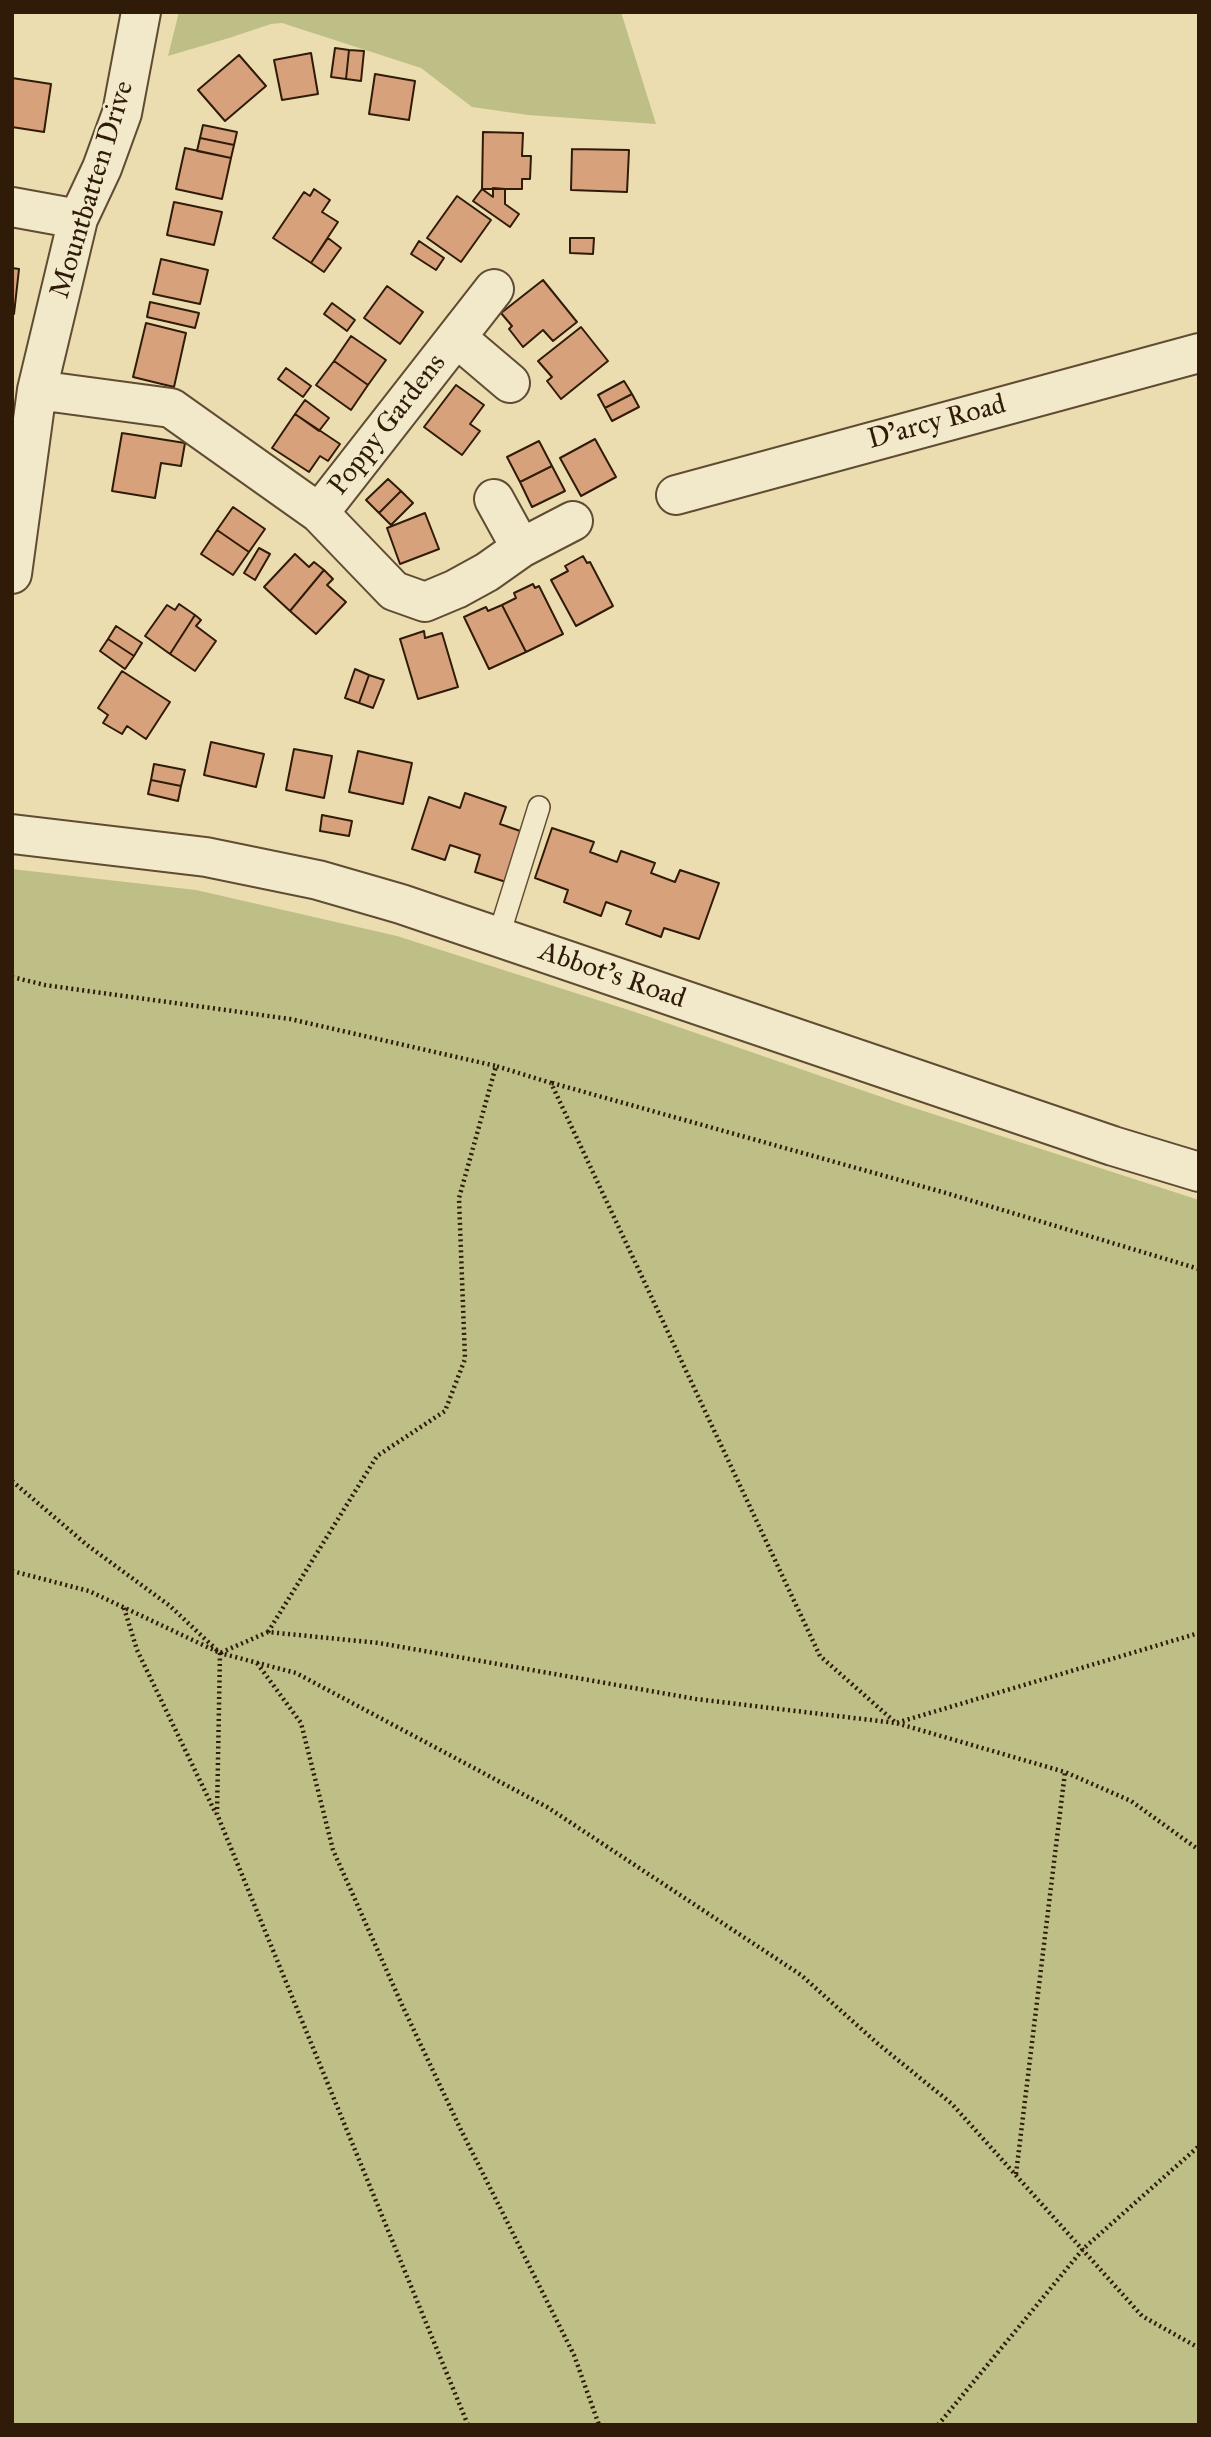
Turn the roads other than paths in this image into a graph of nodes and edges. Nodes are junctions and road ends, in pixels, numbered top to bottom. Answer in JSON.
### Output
{"nodes":[{"id":1,"x":141,"y":12,"type":"edge"},
{"id":2,"x":12,"y":207,"type":"edge"},
{"id":3,"x":78,"y":219,"type":"junction"},
{"id":4,"x":494,"y":289,"type":"dead end"},
{"id":5,"x":457,"y":338,"type":"junction"},
{"id":6,"x":1199,"y":353,"type":"edge"},
{"id":7,"x":510,"y":383,"type":"dead end"},
{"id":8,"x":37,"y":390,"type":"junction"},
{"id":9,"x":676,"y":495,"type":"dead end"},
{"id":10,"x":494,"y":499,"type":"dead end"},
{"id":11,"x":319,"y":513,"type":"junction"},
{"id":12,"x":573,"y":522,"type":"dead end"},
{"id":13,"x":521,"y":548,"type":"junction"},
{"id":14,"x":12,"y":574,"type":"edge"},
{"id":15,"x":539,"y":807,"type":"dead end"},
{"id":16,"x":12,"y":834,"type":"edge"},
{"id":17,"x":498,"y":938,"type":"junction"},
{"id":18,"x":1199,"y":1172,"type":"edge"}],
"edges":[{"from":1,"to":3,"type":"street","name":"Mountbatten Drive"},
{"from":2,"to":3,"type":"street"},
{"from":3,"to":8,"type":"street","name":"Mountbatten Drive"},
{"from":4,"to":5,"type":"street","name":"Poppy Gardens"},
{"from":5,"to":7,"type":"street","name":"Poppy Gardens"},
{"from":5,"to":11,"type":"street","name":"Poppy Gardens"},
{"from":6,"to":9,"type":"street","name":"D'arcy Road"},
{"from":8,"to":11,"type":"street","name":"Poppy Gardens"},
{"from":8,"to":14,"type":"street","name":"Mountbatten Drive"},
{"from":10,"to":13,"type":"street"},
{"from":11,"to":13,"type":"street","name":"Poppy Gardens"},
{"from":12,"to":13,"type":"street","name":"Poppy Gardens"},
{"from":15,"to":17,"type":"lane"},
{"from":16,"to":17,"type":"street","name":"Abbot's Road"},
{"from":17,"to":18,"type":"street","name":"Abbot's Road"}]}
